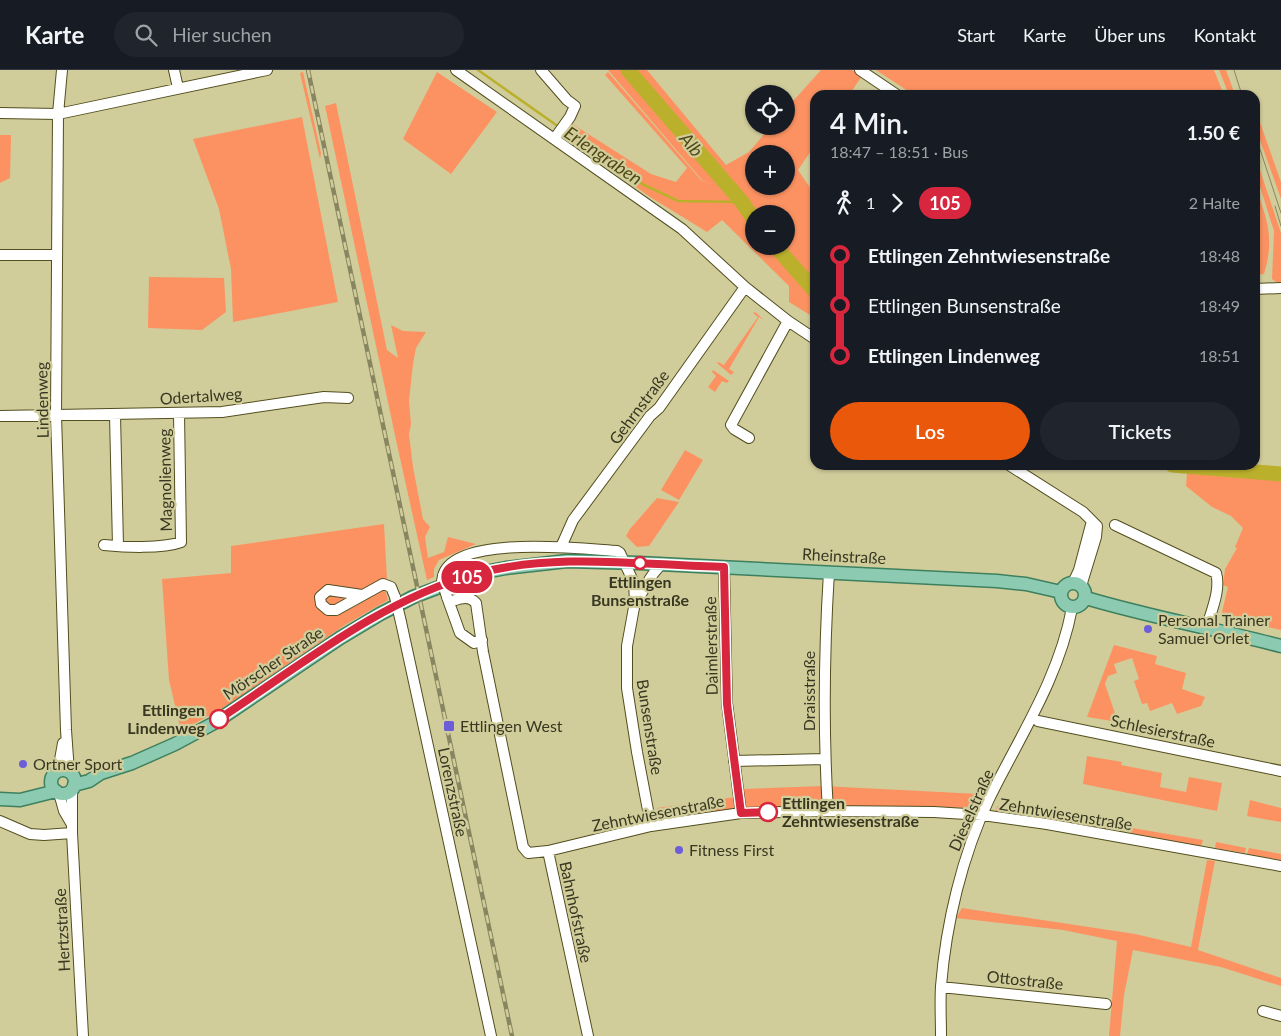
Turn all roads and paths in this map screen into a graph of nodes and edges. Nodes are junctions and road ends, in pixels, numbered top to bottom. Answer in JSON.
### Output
{"nodes":[{"id":1,"x":62,"y":70,"type":"edge"},
{"id":2,"x":174,"y":70,"type":"edge"},
{"id":3,"x":267,"y":70,"type":"edge"},
{"id":4,"x":456,"y":70,"type":"edge"},
{"id":5,"x":541,"y":70,"type":"edge"},
{"id":6,"x":860,"y":70,"type":"edge"},
{"id":7,"x":232,"y":73,"type":"edge"},
{"id":8,"x":178,"y":88,"type":"junction"},
{"id":9,"x":890,"y":90,"type":"edge"},
{"id":10,"x":0,"y":113,"type":"edge"},
{"id":11,"x":58,"y":114,"type":"junction"},
{"id":12,"x":557,"y":135,"type":"junction"},
{"id":13,"x":0,"y":255,"type":"edge"},
{"id":14,"x":56,"y":256,"type":"junction"},
{"id":15,"x":745,"y":287,"type":"junction"},
{"id":16,"x":1260,"y":288,"type":"edge"},
{"id":17,"x":1281,"y":288,"type":"edge"},
{"id":18,"x":788,"y":321,"type":"junction"},
{"id":19,"x":810,"y":336,"type":"edge"},
{"id":20,"x":348,"y":398,"type":"dead end"},
{"id":21,"x":179,"y":414,"type":"junction"},
{"id":22,"x":116,"y":415,"type":"junction"},
{"id":23,"x":0,"y":416,"type":"edge"},
{"id":24,"x":56,"y":416,"type":"junction"},
{"id":25,"x":749,"y":438,"type":"dead end"},
{"id":26,"x":1017,"y":470,"type":"edge"},
{"id":27,"x":1115,"y":525,"type":"dead end"},
{"id":28,"x":104,"y":545,"type":"dead end"},
{"id":29,"x":118,"y":546,"type":"junction"},
{"id":30,"x":561,"y":547,"type":"junction"},
{"id":31,"x":624,"y":562,"type":"junction"},
{"id":32,"x":662,"y":564,"type":"junction"},
{"id":33,"x":724,"y":567,"type":"junction"},
{"id":34,"x":829,"y":572,"type":"junction"},
{"id":35,"x":1080,"y":589,"type":"junction"},
{"id":36,"x":1061,"y":592,"type":"junction"},
{"id":37,"x":362,"y":594,"type":"dead end"},
{"id":38,"x":448,"y":600,"type":"junction"},
{"id":39,"x":635,"y":602,"type":"junction"},
{"id":40,"x":1072,"y":608,"type":"junction"},
{"id":41,"x":380,"y":614,"type":"joint"},
{"id":42,"x":1207,"y":627,"type":"junction"},
{"id":43,"x":482,"y":640,"type":"junction"},
{"id":44,"x":1281,"y":646,"type":"edge"},
{"id":45,"x":1038,"y":721,"type":"dead end"},
{"id":46,"x":824,"y":758,"type":"junction"},
{"id":47,"x":734,"y":761,"type":"junction"},
{"id":48,"x":1281,"y":771,"type":"edge"},
{"id":49,"x":64,"y":782,"type":"junction"},
{"id":50,"x":1,"y":799,"type":"edge"},
{"id":51,"x":828,"y":811,"type":"junction"},
{"id":52,"x":741,"y":813,"type":"junction"},
{"id":53,"x":982,"y":816,"type":"junction"},
{"id":54,"x":0,"y":821,"type":"edge"},
{"id":55,"x":652,"y":826,"type":"junction"},
{"id":56,"x":71,"y":828,"type":"junction"},
{"id":57,"x":548,"y":851,"type":"junction"},
{"id":58,"x":1281,"y":866,"type":"edge"},
{"id":59,"x":941,"y":987,"type":"junction"},
{"id":60,"x":1106,"y":1004,"type":"dead end"},
{"id":61,"x":1263,"y":1011,"type":"dead end"},
{"id":62,"x":1281,"y":1016,"type":"edge"},
{"id":63,"x":489,"y":1035,"type":"edge"},
{"id":64,"x":83,"y":1036,"type":"edge"},
{"id":65,"x":588,"y":1036,"type":"edge"},
{"id":66,"x":941,"y":1036,"type":"edge"}],
"edges":[{"from":1,"to":11,"type":"street","name":"Lindenweg"},
{"from":2,"to":8,"type":"street"},
{"from":3,"to":7,"type":"street"},
{"from":4,"to":12,"type":"street"},
{"from":5,"to":12,"type":"street"},
{"from":6,"to":9,"type":"street"},
{"from":7,"to":8,"type":"street"},
{"from":8,"to":11,"type":"street"},
{"from":10,"to":11,"type":"street"},
{"from":11,"to":14,"type":"street","name":"Lindenweg"},
{"from":12,"to":15,"type":"street"},
{"from":13,"to":14,"type":"street"},
{"from":14,"to":24,"type":"street","name":"Lindenweg"},
{"from":15,"to":18,"type":"street"},
{"from":15,"to":30,"type":"street","name":"Gehrnstraße"},
{"from":16,"to":17,"type":"street"},
{"from":18,"to":19,"type":"street"},
{"from":18,"to":25,"type":"street"},
{"from":20,"to":21,"type":"street","name":"Odertalweg"},
{"from":21,"to":22,"type":"street","name":"Odertalweg"},
{"from":21,"to":29,"type":"street","name":"Magnolienweg"},
{"from":22,"to":24,"type":"street","name":"Odertalweg"},
{"from":22,"to":29,"type":"street"},
{"from":23,"to":24,"type":"street","name":"Odertalweg"},
{"from":24,"to":49,"type":"street","name":"Lindenweg"},
{"from":26,"to":35,"type":"street"},
{"from":27,"to":42,"type":"street"},
{"from":28,"to":29,"type":"street","name":"Magnolienweg"},
{"from":30,"to":31,"type":"street","name":"Rheinstraße"},
{"from":30,"to":38,"type":"street","name":"Rheinstraße","bridge":true},
{"from":31,"to":32,"type":"main road","name":"Rheinstraße"},
{"from":31,"to":39,"type":"street","name":"Bunsenstraße"},
{"from":31,"to":41,"type":"main road","name":"Rheinstraße"},
{"from":32,"to":33,"type":"main road","name":"Rheinstraße"},
{"from":32,"to":39,"type":"street","name":"Bunsenstraße"},
{"from":33,"to":34,"type":"main road","name":"Rheinstraße"},
{"from":33,"to":47,"type":"street","name":"Daimlerstraße"},
{"from":34,"to":36,"type":"main road","name":"Rheinstraße"},
{"from":34,"to":46,"type":"street","name":"Draisstraße"},
{"from":35,"to":36,"type":"main road"},
{"from":35,"to":40,"type":"main road"},
{"from":35,"to":42,"type":"main road"},
{"from":36,"to":40,"type":"main road"},
{"from":37,"to":63,"type":"street","name":"Lorenzstraße","bridge":true},
{"from":38,"to":43,"type":"street"},
{"from":38,"to":43,"type":"street","name":"Bahnhofstraße"},
{"from":39,"to":55,"type":"street","name":"Bunsenstraße"},
{"from":40,"to":53,"type":"street","name":"Dieselstraße"},
{"from":41,"to":49,"type":"main road","name":"Mörscher Straße"},
{"from":42,"to":44,"type":"main road"},
{"from":43,"to":57,"type":"street","name":"Bahnhofstraße"},
{"from":45,"to":48,"type":"street","name":"Schlesierstraße"},
{"from":46,"to":47,"type":"street"},
{"from":46,"to":51,"type":"street","name":"Draisstraße"},
{"from":47,"to":52,"type":"street","name":"Daimlerstraße"},
{"from":49,"to":50,"type":"main road","name":"Mörscher Straße"},
{"from":49,"to":56,"type":"street","name":"Hertzstraße"},
{"from":51,"to":52,"type":"street","name":"Zehntwiesenstraße"},
{"from":51,"to":53,"type":"street","name":"Zehntwiesenstraße"},
{"from":52,"to":55,"type":"street","name":"Zehntwiesenstraße"},
{"from":53,"to":58,"type":"street","name":"Zehntwiesenstraße"},
{"from":53,"to":59,"type":"street","name":"Dieselstraße"},
{"from":54,"to":56,"type":"street"},
{"from":55,"to":57,"type":"street","name":"Zehntwiesenstraße"},
{"from":56,"to":64,"type":"street","name":"Hertzstraße"},
{"from":57,"to":65,"type":"street","name":"Bahnhofstraße"},
{"from":59,"to":60,"type":"street","name":"Ottostraße"},
{"from":59,"to":66,"type":"street","name":"Dieselstraße"},
{"from":61,"to":62,"type":"street"}]}
